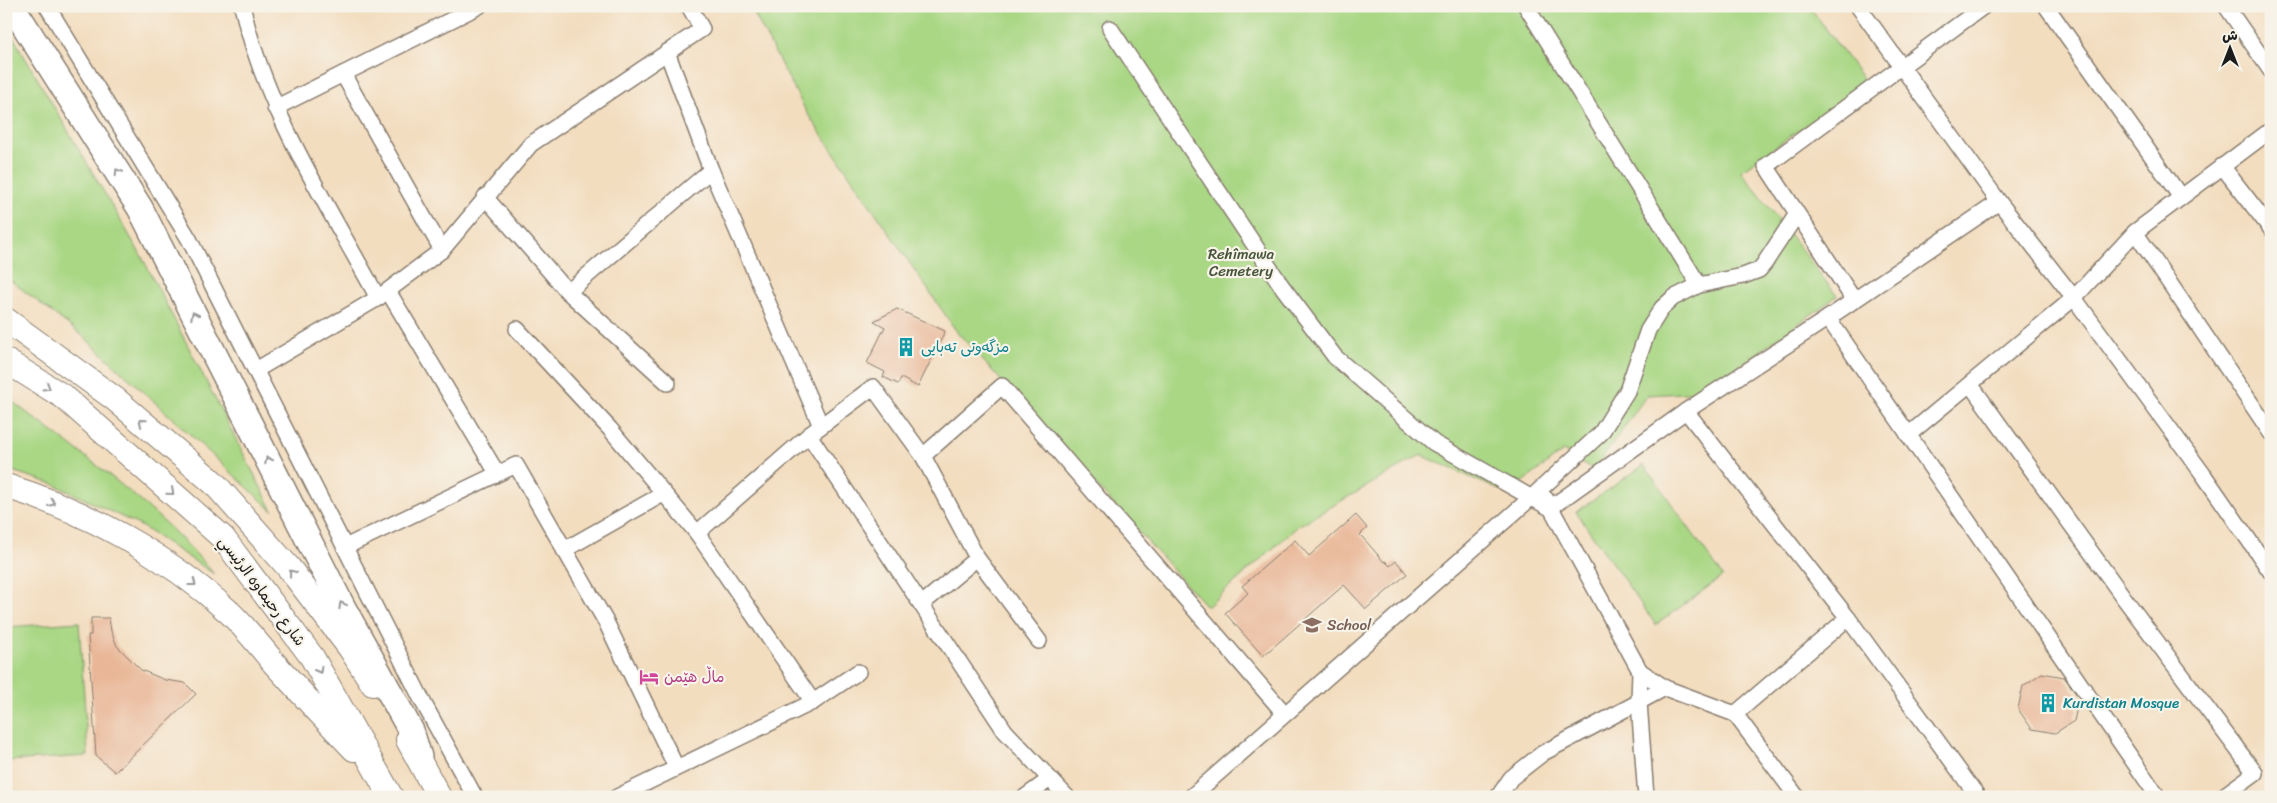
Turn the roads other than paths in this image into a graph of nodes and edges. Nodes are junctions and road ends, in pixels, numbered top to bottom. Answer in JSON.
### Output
{"nodes":[{"id":1,"x":12,"y":6,"type":"edge"},
{"id":2,"x":47,"y":6,"type":"edge"},
{"id":3,"x":242,"y":6,"type":"edge"},
{"id":4,"x":479,"y":6,"type":"edge"},
{"id":5,"x":689,"y":6,"type":"edge"},
{"id":6,"x":1526,"y":6,"type":"edge"},
{"id":7,"x":1858,"y":6,"type":"edge"},
{"id":8,"x":1984,"y":6,"type":"edge"},
{"id":9,"x":2046,"y":6,"type":"edge"},
{"id":10,"x":2226,"y":6,"type":"edge"},
{"id":11,"x":1110,"y":28,"type":"dead end"},
{"id":12,"x":668,"y":52,"type":"junction"},
{"id":13,"x":1901,"y":67,"type":"junction"},
{"id":14,"x":2271,"y":71,"type":"edge"},
{"id":15,"x":343,"y":74,"type":"junction"},
{"id":16,"x":275,"y":108,"type":"junction"},
{"id":17,"x":2271,"y":130,"type":"edge"},
{"id":18,"x":2222,"y":166,"type":"junction"},
{"id":19,"x":711,"y":170,"type":"junction"},
{"id":20,"x":2180,"y":196,"type":"junction"},
{"id":21,"x":485,"y":197,"type":"junction"},
{"id":22,"x":1999,"y":202,"type":"junction"},
{"id":23,"x":1797,"y":214,"type":"junction"},
{"id":24,"x":2268,"y":220,"type":"edge"},
{"id":25,"x":2135,"y":232,"type":"junction"},
{"id":26,"x":442,"y":250,"type":"junction"},
{"id":27,"x":1699,"y":286,"type":"junction"},
{"id":28,"x":568,"y":292,"type":"junction"},
{"id":29,"x":383,"y":294,"type":"junction"},
{"id":30,"x":2074,"y":298,"type":"junction"},
{"id":31,"x":1854,"y":300,"type":"junction"},
{"id":32,"x":1828,"y":318,"type":"junction"},
{"id":33,"x":6,"y":320,"type":"edge"},
{"id":34,"x":517,"y":329,"type":"dead end"},
{"id":35,"x":6,"y":361,"type":"edge"},
{"id":36,"x":256,"y":370,"type":"junction"},
{"id":37,"x":668,"y":384,"type":"dead end"},
{"id":38,"x":1970,"y":384,"type":"junction"},
{"id":39,"x":1686,"y":411,"type":"junction"},
{"id":40,"x":815,"y":430,"type":"junction"},
{"id":41,"x":2271,"y":434,"type":"edge"},
{"id":42,"x":1908,"y":435,"type":"junction"},
{"id":43,"x":923,"y":456,"type":"junction"},
{"id":44,"x":497,"y":473,"type":"junction"},
{"id":45,"x":6,"y":486,"type":"edge"},
{"id":46,"x":1536,"y":493,"type":"junction"},
{"id":47,"x":663,"y":494,"type":"junction"},
{"id":48,"x":1550,"y":508,"type":"junction"},
{"id":49,"x":697,"y":533,"type":"junction"},
{"id":50,"x":345,"y":547,"type":"junction"},
{"id":51,"x":564,"y":550,"type":"junction"},
{"id":52,"x":977,"y":558,"type":"junction"},
{"id":53,"x":2271,"y":572,"type":"edge"},
{"id":54,"x":922,"y":604,"type":"junction"},
{"id":55,"x":1848,"y":618,"type":"junction"},
{"id":56,"x":1039,"y":641,"type":"dead end"},
{"id":57,"x":1640,"y":671,"type":"junction"},
{"id":58,"x":858,"y":672,"type":"dead end"},
{"id":59,"x":1665,"y":688,"type":"junction"},
{"id":60,"x":813,"y":702,"type":"junction"},
{"id":61,"x":1639,"y":702,"type":"junction"},
{"id":62,"x":1284,"y":713,"type":"junction"},
{"id":63,"x":1736,"y":714,"type":"junction"},
{"id":64,"x":419,"y":757,"type":"junction"},
{"id":65,"x":676,"y":767,"type":"junction"},
{"id":66,"x":1050,"y":779,"type":"junction"},
{"id":67,"x":387,"y":789,"type":"edge"},
{"id":68,"x":439,"y":797,"type":"edge"},
{"id":69,"x":475,"y":797,"type":"edge"},
{"id":70,"x":617,"y":797,"type":"edge"},
{"id":71,"x":1025,"y":797,"type":"edge"},
{"id":72,"x":1067,"y":797,"type":"edge"},
{"id":73,"x":1191,"y":797,"type":"edge"},
{"id":74,"x":1498,"y":797,"type":"edge"},
{"id":75,"x":1646,"y":797,"type":"edge"},
{"id":76,"x":1797,"y":797,"type":"edge"},
{"id":77,"x":1978,"y":797,"type":"edge"},
{"id":78,"x":2158,"y":797,"type":"edge"},
{"id":79,"x":2222,"y":797,"type":"edge"}],
"edges":[{"from":64,"to":1,"type":"highway","one_way":true},
{"from":2,"to":36,"type":"street"},
{"from":3,"to":16,"type":"street"},
{"from":4,"to":15,"type":"street"},
{"from":5,"to":12,"type":"street"},
{"from":6,"to":27,"type":"street"},
{"from":7,"to":13,"type":"street"},
{"from":8,"to":13,"type":"street"},
{"from":9,"to":20,"type":"street"},
{"from":10,"to":14,"type":"street"},
{"from":11,"to":46,"type":"street"},
{"from":12,"to":19,"type":"street"},
{"from":12,"to":21,"type":"street"},
{"from":13,"to":22,"type":"street"},
{"from":13,"to":23,"type":"street"},
{"from":15,"to":16,"type":"street"},
{"from":15,"to":26,"type":"street"},
{"from":16,"to":29,"type":"street"},
{"from":17,"to":18,"type":"street"},
{"from":18,"to":20,"type":"street"},
{"from":18,"to":24,"type":"street"},
{"from":19,"to":28,"type":"street"},
{"from":19,"to":40,"type":"street"},
{"from":20,"to":25,"type":"street"},
{"from":21,"to":26,"type":"street"},
{"from":21,"to":28,"type":"street"},
{"from":22,"to":30,"type":"street"},
{"from":22,"to":31,"type":"street"},
{"from":23,"to":27,"type":"street"},
{"from":23,"to":31,"type":"street"},
{"from":25,"to":30,"type":"street"},
{"from":25,"to":41,"type":"street"},
{"from":26,"to":29,"type":"street"},
{"from":27,"to":46,"type":"street"},
{"from":28,"to":37,"type":"street"},
{"from":29,"to":36,"type":"street"},
{"from":29,"to":44,"type":"street"},
{"from":30,"to":38,"type":"street"},
{"from":30,"to":53,"type":"street"},
{"from":31,"to":32,"type":"street"},
{"from":32,"to":39,"type":"street"},
{"from":32,"to":42,"type":"street"},
{"from":64,"to":33,"type":"main road","name":"شارع رحيماوه الرئيسي","one_way":true},
{"from":34,"to":47,"type":"street"},
{"from":35,"to":67,"type":"main road","name":"شارع رحيماوه الرئيسي","one_way":true},
{"from":36,"to":50,"type":"street"},
{"from":38,"to":42,"type":"street"},
{"from":38,"to":79,"type":"street"},
{"from":39,"to":48,"type":"street"},
{"from":39,"to":55,"type":"street"},
{"from":40,"to":43,"type":"street"},
{"from":40,"to":49,"type":"street"},
{"from":40,"to":54,"type":"street"},
{"from":42,"to":78,"type":"street"},
{"from":43,"to":52,"type":"street"},
{"from":43,"to":62,"type":"street"},
{"from":44,"to":50,"type":"street"},
{"from":44,"to":51,"type":"street"},
{"from":45,"to":67,"type":"main road","one_way":true},
{"from":46,"to":48,"type":"street"},
{"from":46,"to":62,"type":"street"},
{"from":47,"to":49,"type":"street"},
{"from":47,"to":51,"type":"street"},
{"from":48,"to":57,"type":"street"},
{"from":49,"to":60,"type":"street"},
{"from":50,"to":69,"type":"street"},
{"from":51,"to":65,"type":"street"},
{"from":52,"to":54,"type":"street"},
{"from":52,"to":56,"type":"street"},
{"from":54,"to":66,"type":"street"},
{"from":55,"to":63,"type":"street"},
{"from":55,"to":77,"type":"street"},
{"from":57,"to":59,"type":"street"},
{"from":57,"to":61,"type":"street"},
{"from":58,"to":60,"type":"street"},
{"from":59,"to":61,"type":"street"},
{"from":59,"to":63,"type":"street"},
{"from":60,"to":65,"type":"street"},
{"from":61,"to":74,"type":"street"},
{"from":61,"to":75,"type":"street"},
{"from":62,"to":73,"type":"street"},
{"from":63,"to":76,"type":"street"},
{"from":64,"to":68,"type":"main road","name":"شارع رحيماوه الرئيسي"},
{"from":65,"to":70,"type":"street"},
{"from":66,"to":71,"type":"street"},
{"from":66,"to":72,"type":"street"}]}
